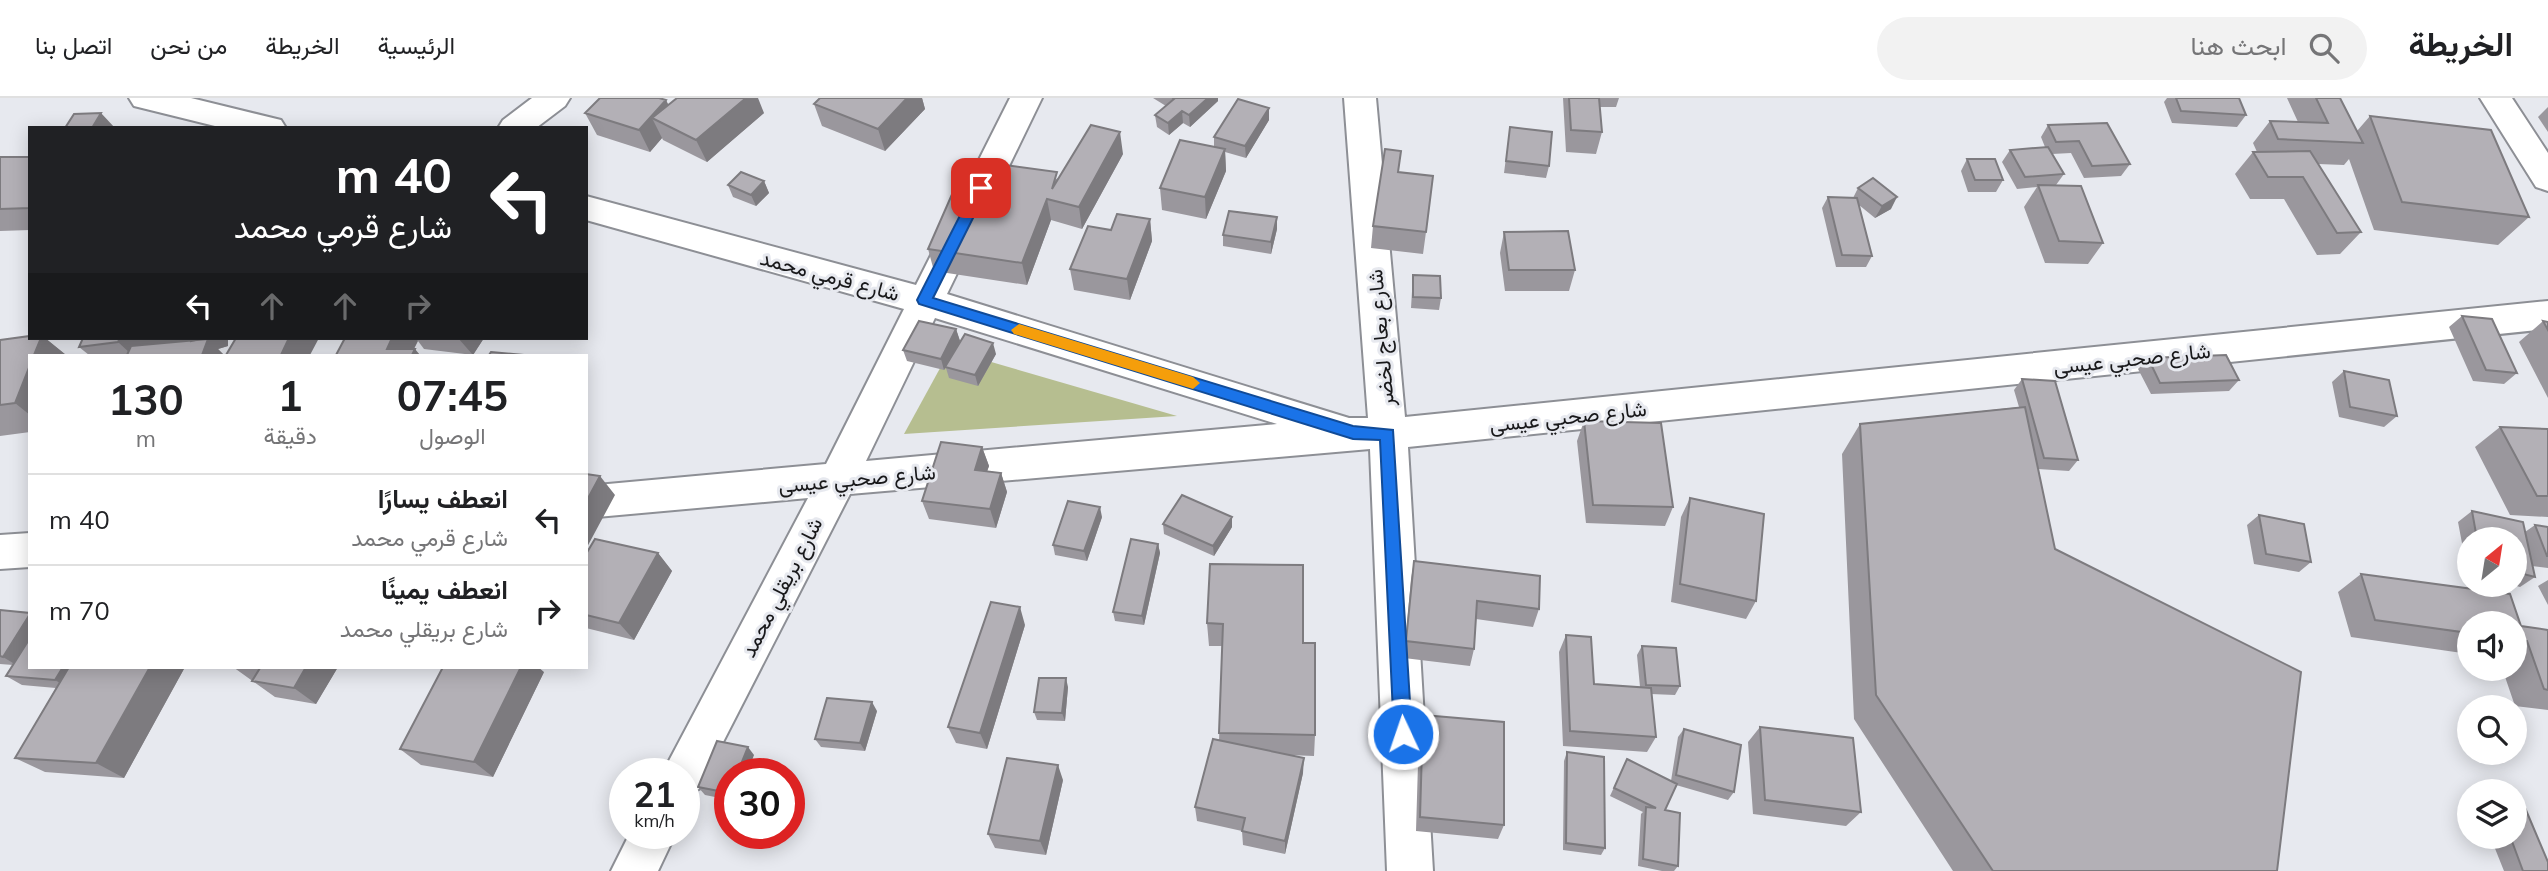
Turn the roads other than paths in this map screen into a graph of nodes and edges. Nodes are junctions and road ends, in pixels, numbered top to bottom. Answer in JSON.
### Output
{"nodes":[{"id":1,"x":145,"y":98,"type":"edge"},
{"id":2,"x":554,"y":98,"type":"edge"},
{"id":3,"x":1026,"y":98,"type":"edge"},
{"id":4,"x":1360,"y":98,"type":"edge"},
{"id":5,"x":2496,"y":98,"type":"edge"},
{"id":6,"x":262,"y":126,"type":"edge"},
{"id":7,"x":517,"y":126,"type":"edge"},
{"id":8,"x":2548,"y":179,"type":"edge"},
{"id":9,"x":588,"y":209,"type":"edge"},
{"id":10,"x":924,"y":300,"type":"junction"},
{"id":11,"x":2548,"y":315,"type":"edge"},
{"id":12,"x":1371,"y":433,"type":"junction"},
{"id":13,"x":837,"y":481,"type":"junction"},
{"id":14,"x":588,"y":502,"type":"edge"},
{"id":15,"x":28,"y":550,"type":"edge"},
{"id":16,"x":0,"y":552,"type":"edge"},
{"id":17,"x":692,"y":758,"type":"edge"},
{"id":18,"x":646,"y":849,"type":"edge"},
{"id":19,"x":634,"y":871,"type":"edge"},
{"id":20,"x":1410,"y":871,"type":"edge"}],
"edges":[{"from":1,"to":6,"type":"street"},
{"from":2,"to":7,"type":"street"},
{"from":3,"to":10,"type":"street","name":"شارع بريقلي محمد"},
{"from":4,"to":12,"type":"street","name":"شارع بعاج لخضر"},
{"from":5,"to":8,"type":"street"},
{"from":9,"to":10,"type":"street","name":"شارع قرمي محمد"},
{"from":10,"to":12,"type":"street","name":"شارع قرمي محمد"},
{"from":10,"to":13,"type":"street","name":"شارع بريقلي محمد"},
{"from":11,"to":12,"type":"street","name":"شارع صحبي عيسى"},
{"from":12,"to":13,"type":"street","name":"شارع صحبي عيسى"},
{"from":12,"to":20,"type":"street","name":"شارع بعاج لخضر"},
{"from":13,"to":14,"type":"street","name":"شارع صحبي عيسى"},
{"from":13,"to":17,"type":"street","name":"شارع بريقلي محمد"},
{"from":15,"to":16,"type":"street"},
{"from":18,"to":19,"type":"street"}]}
